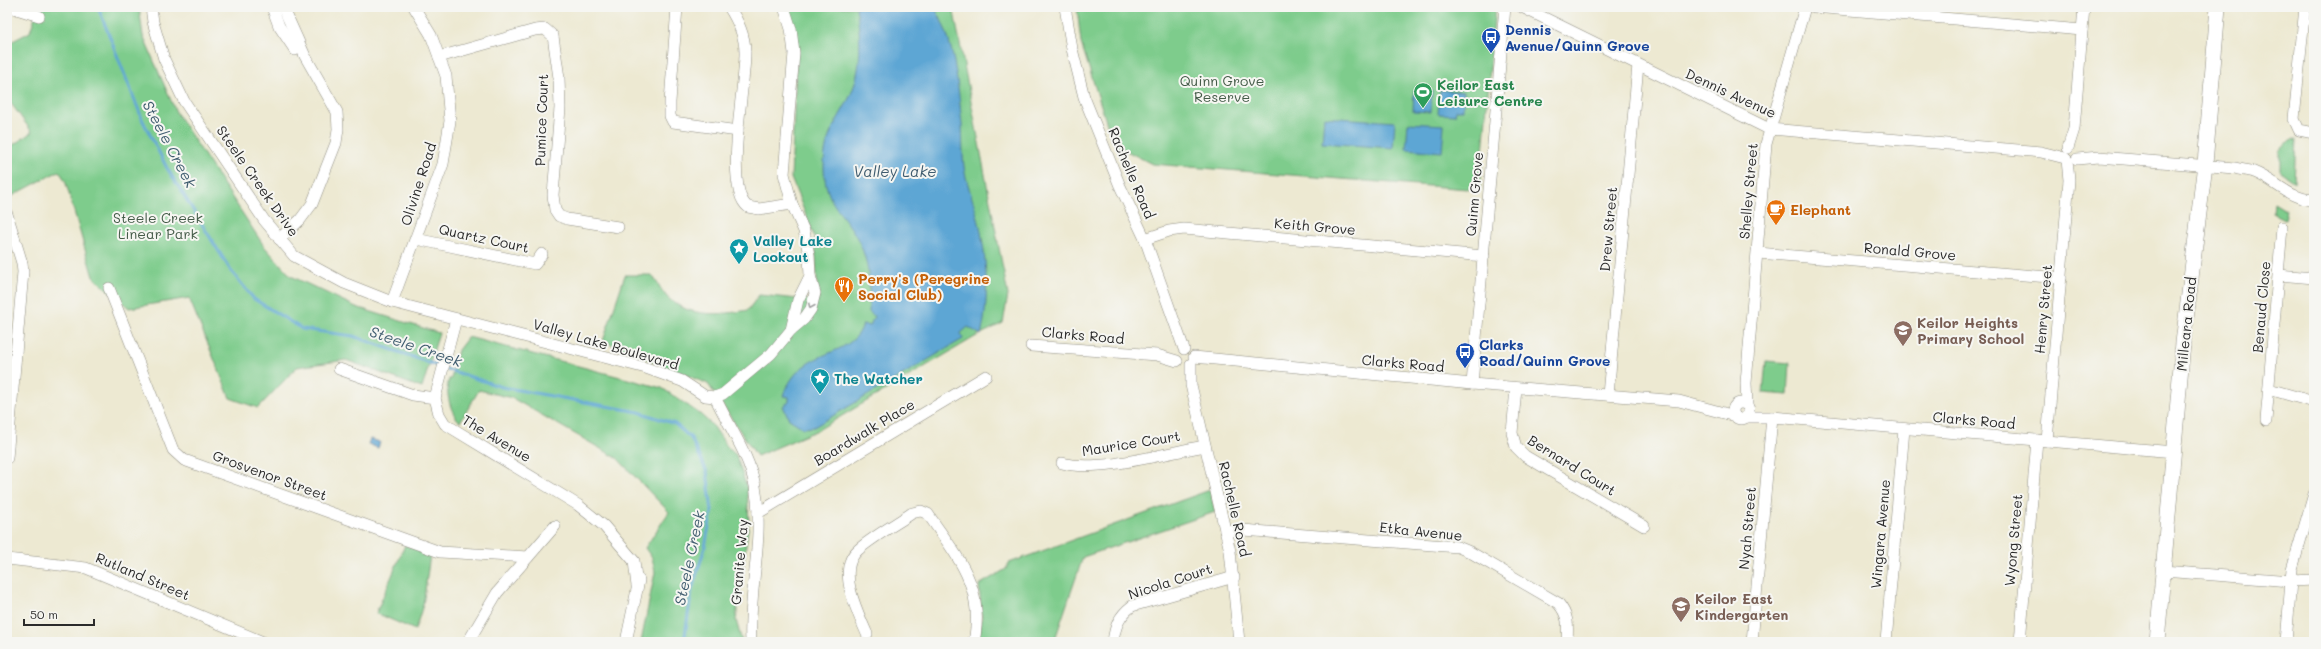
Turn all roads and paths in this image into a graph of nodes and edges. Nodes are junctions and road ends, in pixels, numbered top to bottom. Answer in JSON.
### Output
{"nodes":[{"id":1,"x":10,"y":7,"type":"edge"},
{"id":2,"x":151,"y":7,"type":"edge"},
{"id":3,"x":272,"y":7,"type":"edge"},
{"id":4,"x":283,"y":7,"type":"edge"},
{"id":5,"x":414,"y":7,"type":"edge"},
{"id":6,"x":677,"y":7,"type":"edge"},
{"id":7,"x":729,"y":7,"type":"edge"},
{"id":8,"x":784,"y":7,"type":"edge"},
{"id":9,"x":1065,"y":7,"type":"edge"},
{"id":10,"x":1505,"y":7,"type":"edge"},
{"id":11,"x":1522,"y":7,"type":"edge"},
{"id":12,"x":1805,"y":7,"type":"edge"},
{"id":13,"x":1814,"y":7,"type":"edge"},
{"id":14,"x":2084,"y":7,"type":"edge"},
{"id":15,"x":2218,"y":7,"type":"edge"},
{"id":16,"x":2305,"y":7,"type":"edge"},
{"id":17,"x":39,"y":16,"type":"dead end"},
{"id":18,"x":2082,"y":30,"type":"junction"},
{"id":19,"x":439,"y":57,"type":"junction"},
{"id":20,"x":1638,"y":65,"type":"junction"},
{"id":21,"x":315,"y":76,"type":"junction"},
{"id":22,"x":1768,"y":130,"type":"junction"},
{"id":23,"x":738,"y":131,"type":"junction"},
{"id":24,"x":2314,"y":133,"type":"edge"},
{"id":25,"x":2072,"y":154,"type":"junction"},
{"id":26,"x":2204,"y":164,"type":"junction"},
{"id":27,"x":2314,"y":200,"type":"edge"},
{"id":28,"x":792,"y":204,"type":"junction"},
{"id":29,"x":7,"y":214,"type":"edge"},
{"id":30,"x":618,"y":227,"type":"dead end"},
{"id":31,"x":2282,"y":227,"type":"dead end"},
{"id":32,"x":278,"y":239,"type":"junction"},
{"id":33,"x":416,"y":239,"type":"junction"},
{"id":34,"x":1145,"y":239,"type":"junction"},
{"id":35,"x":1758,"y":253,"type":"junction"},
{"id":36,"x":542,"y":254,"type":"dead end"},
{"id":37,"x":1484,"y":256,"type":"junction"},
{"id":38,"x":2279,"y":275,"type":"junction"},
{"id":39,"x":2061,"y":278,"type":"junction"},
{"id":40,"x":2314,"y":278,"type":"edge"},
{"id":41,"x":109,"y":288,"type":"dead end"},
{"id":42,"x":392,"y":302,"type":"junction"},
{"id":43,"x":456,"y":319,"type":"junction"},
{"id":44,"x":1031,"y":346,"type":"dead end"},
{"id":45,"x":1184,"y":358,"type":"junction"},
{"id":46,"x":339,"y":368,"type":"dead end"},
{"id":47,"x":986,"y":376,"type":"dead end"},
{"id":48,"x":1472,"y":384,"type":"junction"},
{"id":49,"x":1516,"y":388,"type":"junction"},
{"id":50,"x":2269,"y":389,"type":"junction"},
{"id":51,"x":1608,"y":395,"type":"junction"},
{"id":52,"x":715,"y":397,"type":"junction"},
{"id":53,"x":435,"y":398,"type":"junction"},
{"id":54,"x":2314,"y":402,"type":"edge"},
{"id":55,"x":1742,"y":409,"type":"junction"},
{"id":56,"x":1772,"y":417,"type":"junction"},
{"id":57,"x":2266,"y":421,"type":"dead end"},
{"id":58,"x":1904,"y":429,"type":"junction"},
{"id":59,"x":2042,"y":440,"type":"junction"},
{"id":60,"x":1205,"y":446,"type":"junction"},
{"id":61,"x":2174,"y":452,"type":"junction"},
{"id":62,"x":7,"y":458,"type":"edge"},
{"id":63,"x":1062,"y":463,"type":"dead end"},
{"id":64,"x":2314,"y":494,"type":"edge"},
{"id":65,"x":758,"y":513,"type":"junction"},
{"id":66,"x":555,"y":526,"type":"dead end"},
{"id":67,"x":1644,"y":526,"type":"dead end"},
{"id":68,"x":1225,"y":531,"type":"junction"},
{"id":69,"x":528,"y":557,"type":"junction"},
{"id":70,"x":7,"y":559,"type":"edge"},
{"id":71,"x":2163,"y":571,"type":"junction"},
{"id":72,"x":1234,"y":577,"type":"junction"},
{"id":73,"x":2314,"y":580,"type":"edge"},
{"id":74,"x":2291,"y":581,"type":"junction"},
{"id":75,"x":867,"y":634,"type":"dead end"},
{"id":76,"x":263,"y":642,"type":"edge"},
{"id":77,"x":468,"y":642,"type":"edge"},
{"id":78,"x":626,"y":642,"type":"edge"},
{"id":79,"x":751,"y":642,"type":"edge"},
{"id":80,"x":974,"y":642,"type":"edge"},
{"id":81,"x":1113,"y":642,"type":"edge"},
{"id":82,"x":1239,"y":642,"type":"edge"},
{"id":83,"x":1567,"y":642,"type":"edge"},
{"id":84,"x":1752,"y":642,"type":"edge"},
{"id":85,"x":1886,"y":642,"type":"edge"},
{"id":86,"x":2020,"y":642,"type":"edge"},
{"id":87,"x":2157,"y":642,"type":"edge"},
{"id":88,"x":2286,"y":642,"type":"edge"}],
"edges":[{"from":1,"to":17,"type":"street"},
{"from":2,"to":32,"type":"street","name":"Steele Creek Drive"},
{"from":3,"to":21,"type":"street"},
{"from":4,"to":21,"type":"street"},
{"from":5,"to":19,"type":"street","name":"Olivine Road"},
{"from":6,"to":23,"type":"street"},
{"from":7,"to":23,"type":"street"},
{"from":8,"to":28,"type":"street"},
{"from":9,"to":34,"type":"street","name":"Rachelle Road"},
{"from":10,"to":37,"type":"street","name":"Quinn Grove"},
{"from":11,"to":20,"type":"street","name":"Dennis Avenue"},
{"from":12,"to":22,"type":"street","name":"Shelley Street"},
{"from":13,"to":18,"type":"street"},
{"from":14,"to":18,"type":"street","name":"Henry Street"},
{"from":15,"to":26,"type":"main road","name":"Milleara Road"},
{"from":16,"to":24,"type":"street"},
{"from":18,"to":25,"type":"street","name":"Henry Street"},
{"from":19,"to":30,"type":"street","name":"Pumice Court"},
{"from":19,"to":33,"type":"street","name":"Olivine Road"},
{"from":20,"to":22,"type":"street","name":"Dennis Avenue"},
{"from":20,"to":51,"type":"street","name":"Drew Street"},
{"from":21,"to":32,"type":"street"},
{"from":22,"to":25,"type":"street","name":"Dennis Avenue"},
{"from":22,"to":35,"type":"street","name":"Shelley Street"},
{"from":23,"to":28,"type":"street"},
{"from":25,"to":26,"type":"street","name":"Dennis Avenue"},
{"from":25,"to":39,"type":"street","name":"Henry Street"},
{"from":26,"to":27,"type":"street","name":"Dennis Avenue"},
{"from":26,"to":61,"type":"main road","name":"Milleara Road"},
{"from":28,"to":52,"type":"street"},
{"from":29,"to":62,"type":"street"},
{"from":31,"to":38,"type":"street","name":"Benaud Close"},
{"from":32,"to":42,"type":"street","name":"Steele Creek Drive"},
{"from":33,"to":36,"type":"street","name":"Quartz Court"},
{"from":33,"to":42,"type":"street","name":"Olivine Road"},
{"from":34,"to":37,"type":"street","name":"Keith Grove"},
{"from":34,"to":45,"type":"street","name":"Rachelle Road"},
{"from":35,"to":39,"type":"street","name":"Ronald Grove"},
{"from":35,"to":55,"type":"street","name":"Shelley Street"},
{"from":37,"to":48,"type":"street","name":"Quinn Grove"},
{"from":38,"to":40,"type":"street"},
{"from":38,"to":50,"type":"street","name":"Benaud Close"},
{"from":39,"to":59,"type":"street","name":"Henry Street"},
{"from":41,"to":69,"type":"street","name":"Grosvenor Street"},
{"from":42,"to":43,"type":"street","name":"Steele Creek Drive"},
{"from":43,"to":52,"type":"street","name":"Valley Lake Boulevard"},
{"from":43,"to":53,"type":"street","name":"The Avenue"},
{"from":44,"to":45,"type":"street","name":"Clarks Road"},
{"from":45,"to":48,"type":"street","name":"Clarks Road"},
{"from":45,"to":60,"type":"street","name":"Rachelle Road"},
{"from":46,"to":53,"type":"street"},
{"from":47,"to":65,"type":"street","name":"Boardwalk Place"},
{"from":48,"to":49,"type":"street","name":"Clarks Road"},
{"from":49,"to":51,"type":"street","name":"Clarks Road"},
{"from":49,"to":67,"type":"street","name":"Bernard Court"},
{"from":50,"to":54,"type":"street"},
{"from":50,"to":57,"type":"street","name":"Benaud Close"},
{"from":51,"to":55,"type":"street","name":"Clarks Road"},
{"from":52,"to":65,"type":"street","name":"Granite Way"},
{"from":53,"to":78,"type":"street","name":"The Avenue"},
{"from":55,"to":56,"type":"street","name":"Clarks Road"},
{"from":56,"to":58,"type":"street","name":"Clarks Road"},
{"from":56,"to":84,"type":"street","name":"Nyah Street"},
{"from":58,"to":59,"type":"street","name":"Clarks Road"},
{"from":58,"to":85,"type":"street","name":"Wingara Avenue"},
{"from":59,"to":61,"type":"street","name":"Clarks Road"},
{"from":59,"to":86,"type":"street","name":"Wyong Street"},
{"from":60,"to":63,"type":"street","name":"Maurice Court"},
{"from":60,"to":68,"type":"street","name":"Rachelle Road"},
{"from":61,"to":71,"type":"main road","name":"Milleara Road"},
{"from":64,"to":74,"type":"street"},
{"from":65,"to":79,"type":"street","name":"Granite Way"},
{"from":66,"to":69,"type":"street"},
{"from":68,"to":72,"type":"street","name":"Rachelle Road"},
{"from":68,"to":83,"type":"street","name":"Etka Avenue"},
{"from":69,"to":77,"type":"street"},
{"from":70,"to":76,"type":"street","name":"Rutland Street"},
{"from":71,"to":74,"type":"street"},
{"from":71,"to":87,"type":"main road","name":"Milleara Road"},
{"from":72,"to":81,"type":"street","name":"Nicola Court"},
{"from":72,"to":82,"type":"street","name":"Rachelle Road"},
{"from":73,"to":74,"type":"street"},
{"from":74,"to":88,"type":"street"},
{"from":75,"to":80,"type":"street"}]}
